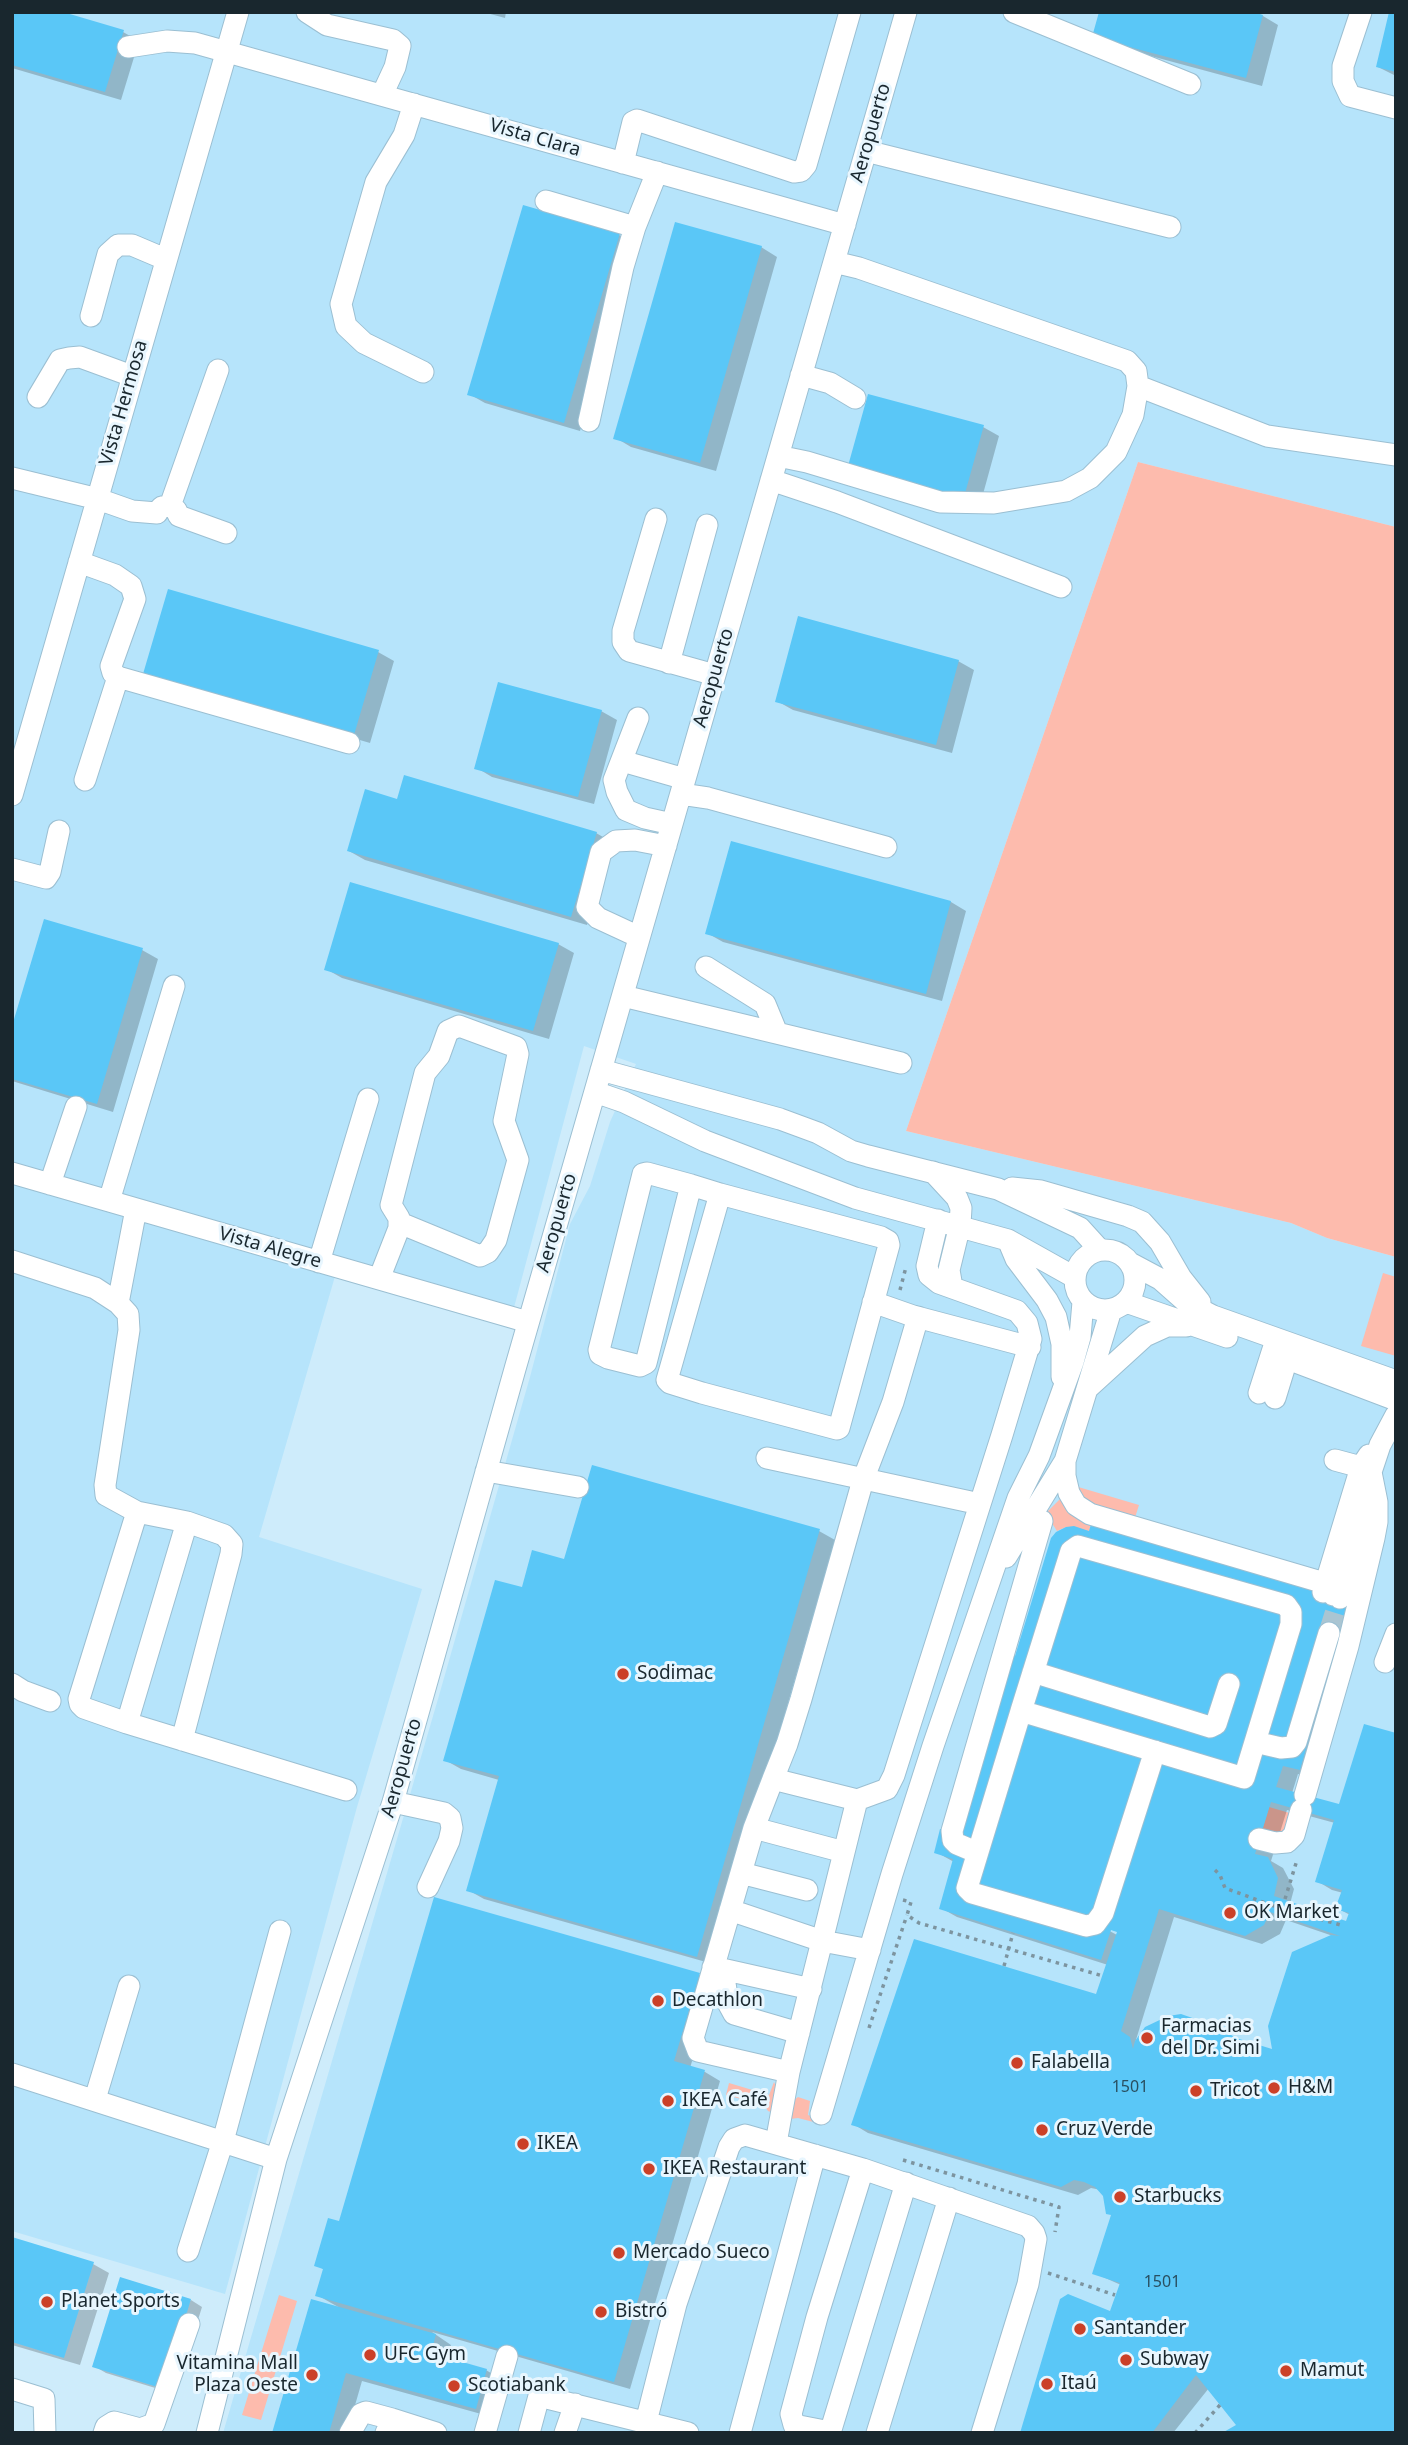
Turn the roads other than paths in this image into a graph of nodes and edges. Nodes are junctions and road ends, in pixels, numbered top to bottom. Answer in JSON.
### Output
{"nodes":[{"id":1,"x":237,"y":12,"type":"edge"},
{"id":2,"x":307,"y":12,"type":"edge"},
{"id":3,"x":850,"y":12,"type":"edge"},
{"id":4,"x":906,"y":12,"type":"edge"},
{"id":5,"x":1014,"y":12,"type":"edge"},
{"id":6,"x":1361,"y":12,"type":"edge"},
{"id":7,"x":128,"y":47,"type":"dead end"},
{"id":8,"x":226,"y":52,"type":"junction"},
{"id":9,"x":1190,"y":84,"type":"dead end"},
{"id":10,"x":382,"y":95,"type":"junction"},
{"id":11,"x":414,"y":104,"type":"junction"},
{"id":12,"x":1396,"y":108,"type":"edge"},
{"id":13,"x":866,"y":150,"type":"junction"},
{"id":14,"x":623,"y":163,"type":"junction"},
{"id":15,"x":657,"y":172,"type":"junction"},
{"id":16,"x":547,"y":201,"type":"dead end"},
{"id":17,"x":845,"y":225,"type":"junction"},
{"id":18,"x":635,"y":227,"type":"junction"},
{"id":19,"x":1170,"y":227,"type":"dead end"},
{"id":20,"x":165,"y":259,"type":"junction"},
{"id":21,"x":834,"y":262,"type":"junction"},
{"id":22,"x":91,"y":316,"type":"dead end"},
{"id":23,"x":218,"y":370,"type":"dead end"},
{"id":24,"x":423,"y":372,"type":"dead end"},
{"id":25,"x":801,"y":375,"type":"junction"},
{"id":26,"x":132,"y":376,"type":"junction"},
{"id":27,"x":1138,"y":386,"type":"junction"},
{"id":28,"x":38,"y":397,"type":"dead end"},
{"id":29,"x":855,"y":398,"type":"dead end"},
{"id":30,"x":589,"y":421,"type":"dead end"},
{"id":31,"x":1396,"y":455,"type":"edge"},
{"id":32,"x":778,"y":456,"type":"junction"},
{"id":33,"x":12,"y":478,"type":"edge"},
{"id":34,"x":771,"y":480,"type":"junction"},
{"id":35,"x":98,"y":499,"type":"junction"},
{"id":36,"x":169,"y":512,"type":"junction"},
{"id":37,"x":656,"y":519,"type":"dead end"},
{"id":38,"x":707,"y":525,"type":"dead end"},
{"id":39,"x":226,"y":533,"type":"dead end"},
{"id":40,"x":79,"y":562,"type":"junction"},
{"id":41,"x":1061,"y":587,"type":"dead end"},
{"id":42,"x":669,"y":663,"type":"junction"},
{"id":43,"x":715,"y":675,"type":"junction"},
{"id":44,"x":118,"y":677,"type":"junction"},
{"id":45,"x":638,"y":718,"type":"dead end"},
{"id":46,"x":349,"y":743,"type":"dead end"},
{"id":47,"x":622,"y":761,"type":"junction"},
{"id":48,"x":85,"y":780,"type":"dead end"},
{"id":49,"x":683,"y":786,"type":"junction"},
{"id":50,"x":12,"y":795,"type":"edge"},
{"id":51,"x":672,"y":824,"type":"junction"},
{"id":52,"x":60,"y":831,"type":"dead end"},
{"id":53,"x":666,"y":846,"type":"junction"},
{"id":54,"x":886,"y":847,"type":"dead end"},
{"id":55,"x":12,"y":869,"type":"edge"},
{"id":56,"x":639,"y":937,"type":"junction"},
{"id":57,"x":706,"y":967,"type":"dead end"},
{"id":58,"x":174,"y":986,"type":"dead end"},
{"id":59,"x":622,"y":996,"type":"junction"},
{"id":60,"x":777,"y":1033,"type":"junction"},
{"id":61,"x":901,"y":1063,"type":"dead end"},
{"id":62,"x":601,"y":1070,"type":"junction"},
{"id":63,"x":595,"y":1092,"type":"junction"},
{"id":64,"x":368,"y":1099,"type":"dead end"},
{"id":65,"x":76,"y":1107,"type":"dead end"},
{"id":66,"x":933,"y":1172,"type":"junction"},
{"id":67,"x":12,"y":1173,"type":"edge"},
{"id":68,"x":50,"y":1184,"type":"junction"},
{"id":69,"x":691,"y":1185,"type":"junction"},
{"id":70,"x":998,"y":1188,"type":"junction"},
{"id":71,"x":720,"y":1194,"type":"junction"},
{"id":72,"x":109,"y":1201,"type":"junction"},
{"id":73,"x":136,"y":1209,"type":"junction"},
{"id":74,"x":938,"y":1220,"type":"junction"},
{"id":75,"x":400,"y":1223,"type":"junction"},
{"id":76,"x":960,"y":1225,"type":"junction"},
{"id":77,"x":1008,"y":1240,"type":"junction"},
{"id":78,"x":1100,"y":1250,"type":"junction"},
{"id":79,"x":12,"y":1261,"type":"edge"},
{"id":80,"x":319,"y":1262,"type":"junction"},
{"id":81,"x":1130,"y":1263,"type":"junction"},
{"id":82,"x":1074,"y":1277,"type":"junction"},
{"id":83,"x":379,"y":1279,"type":"junction"},
{"id":84,"x":952,"y":1287,"type":"junction"},
{"id":85,"x":1083,"y":1302,"type":"junction"},
{"id":86,"x":118,"y":1303,"type":"junction"},
{"id":87,"x":872,"y":1306,"type":"junction"},
{"id":88,"x":1118,"y":1306,"type":"junction"},
{"id":89,"x":914,"y":1319,"type":"junction"},
{"id":90,"x":528,"y":1322,"type":"junction"},
{"id":91,"x":1208,"y":1322,"type":"junction"},
{"id":92,"x":1030,"y":1347,"type":"junction"},
{"id":93,"x":1281,"y":1349,"type":"junction"},
{"id":94,"x":1396,"y":1381,"type":"edge"},
{"id":95,"x":1088,"y":1388,"type":"junction"},
{"id":96,"x":1061,"y":1393,"type":"junction"},
{"id":97,"x":1267,"y":1395,"type":"dead end"},
{"id":98,"x":1396,"y":1400,"type":"edge"},
{"id":99,"x":1396,"y":1415,"type":"edge"},
{"id":100,"x":1039,"y":1456,"type":"junction"},
{"id":101,"x":767,"y":1458,"type":"dead end"},
{"id":102,"x":1335,"y":1460,"type":"dead end"},
{"id":103,"x":1065,"y":1461,"type":"junction"},
{"id":104,"x":1366,"y":1470,"type":"junction"},
{"id":105,"x":486,"y":1471,"type":"junction"},
{"id":106,"x":863,"y":1480,"type":"junction"},
{"id":107,"x":578,"y":1487,"type":"dead end"},
{"id":108,"x":979,"y":1504,"type":"junction"},
{"id":109,"x":137,"y":1512,"type":"junction"},
{"id":110,"x":187,"y":1522,"type":"junction"},
{"id":111,"x":1044,"y":1522,"type":"junction"},
{"id":112,"x":986,"y":1588,"type":"junction"},
{"id":113,"x":1329,"y":1633,"type":"tunnel mouth"},
{"id":114,"x":1396,"y":1634,"type":"edge"},
{"id":115,"x":1385,"y":1662,"type":"dead end"},
{"id":116,"x":1033,"y":1672,"type":"junction"},
{"id":117,"x":12,"y":1684,"type":"edge"},
{"id":118,"x":1229,"y":1684,"type":"dead end"},
{"id":119,"x":50,"y":1702,"type":"dead end"},
{"id":120,"x":1021,"y":1711,"type":"junction"},
{"id":121,"x":127,"y":1723,"type":"junction"},
{"id":122,"x":182,"y":1740,"type":"junction"},
{"id":123,"x":1255,"y":1742,"type":"junction"},
{"id":124,"x":1155,"y":1751,"type":"junction"},
{"id":125,"x":773,"y":1779,"type":"junction"},
{"id":126,"x":346,"y":1790,"type":"dead end"},
{"id":127,"x":858,"y":1800,"type":"junction"},
{"id":128,"x":393,"y":1802,"type":"junction"},
{"id":129,"x":754,"y":1828,"type":"junction"},
{"id":130,"x":1259,"y":1839,"type":"dead end"},
{"id":131,"x":844,"y":1852,"type":"junction"},
{"id":132,"x":976,"y":1852,"type":"junction"},
{"id":133,"x":741,"y":1873,"type":"junction"},
{"id":134,"x":428,"y":1887,"type":"dead end"},
{"id":135,"x":807,"y":1890,"type":"dead end"},
{"id":136,"x":730,"y":1910,"type":"junction"},
{"id":137,"x":280,"y":1931,"type":"dead end"},
{"id":138,"x":822,"y":1941,"type":"junction"},
{"id":139,"x":870,"y":1950,"type":"junction"},
{"id":140,"x":718,"y":1968,"type":"junction"},
{"id":141,"x":130,"y":1986,"type":"dead end"},
{"id":142,"x":811,"y":1989,"type":"junction"},
{"id":143,"x":799,"y":2033,"type":"junction"},
{"id":144,"x":789,"y":2072,"type":"junction"},
{"id":145,"x":12,"y":2074,"type":"edge"},
{"id":146,"x":95,"y":2099,"type":"junction"},
{"id":147,"x":821,"y":2114,"type":"dead end"},
{"id":148,"x":223,"y":2141,"type":"junction"},
{"id":149,"x":776,"y":2143,"type":"junction"},
{"id":150,"x":815,"y":2155,"type":"junction"},
{"id":151,"x":276,"y":2159,"type":"junction"},
{"id":152,"x":863,"y":2169,"type":"junction"},
{"id":153,"x":906,"y":2183,"type":"junction"},
{"id":154,"x":949,"y":2198,"type":"junction"},
{"id":155,"x":188,"y":2251,"type":"dead end"},
{"id":156,"x":189,"y":2324,"type":"dead end"},
{"id":157,"x":507,"y":2356,"type":"dead end"},
{"id":158,"x":12,"y":2389,"type":"edge"},
{"id":159,"x":575,"y":2404,"type":"junction"},
{"id":160,"x":646,"y":2422,"type":"junction"},
{"id":161,"x":389,"y":2426,"type":"edge"},
{"id":162,"x":830,"y":2432,"type":"edge"},
{"id":163,"x":45,"y":2433,"type":"edge"},
{"id":164,"x":104,"y":2433,"type":"edge"},
{"id":165,"x":207,"y":2433,"type":"edge"},
{"id":166,"x":350,"y":2433,"type":"edge"},
{"id":167,"x":436,"y":2433,"type":"edge"},
{"id":168,"x":485,"y":2433,"type":"edge"},
{"id":169,"x":529,"y":2433,"type":"edge"},
{"id":170,"x":565,"y":2433,"type":"edge"},
{"id":171,"x":688,"y":2433,"type":"edge"},
{"id":172,"x":740,"y":2433,"type":"edge"},
{"id":173,"x":877,"y":2433,"type":"edge"},
{"id":174,"x":982,"y":2433,"type":"edge"}],
"edges":[{"from":1,"to":8,"type":"street","name":"Vista Hermosa"},
{"from":2,"to":10,"type":"street"},
{"from":3,"to":14,"type":"street"},
{"from":4,"to":13,"type":"street","name":"Aeropuerto"},
{"from":5,"to":9,"type":"street"},
{"from":6,"to":12,"type":"street"},
{"from":7,"to":8,"type":"street","name":"Vista Clara"},
{"from":8,"to":10,"type":"street","name":"Vista Clara"},
{"from":8,"to":20,"type":"street","name":"Vista Hermosa"},
{"from":10,"to":11,"type":"street","name":"Vista Clara"},
{"from":11,"to":14,"type":"street","name":"Vista Clara"},
{"from":11,"to":24,"type":"street"},
{"from":13,"to":17,"type":"street","name":"Aeropuerto"},
{"from":13,"to":19,"type":"street"},
{"from":14,"to":15,"type":"street","name":"Vista Clara"},
{"from":15,"to":17,"type":"street","name":"Vista Clara"},
{"from":15,"to":18,"type":"street"},
{"from":16,"to":18,"type":"street"},
{"from":17,"to":21,"type":"street","name":"Aeropuerto"},
{"from":18,"to":30,"type":"street"},
{"from":20,"to":22,"type":"street"},
{"from":20,"to":26,"type":"street","name":"Vista Hermosa"},
{"from":21,"to":25,"type":"street","name":"Aeropuerto"},
{"from":21,"to":27,"type":"street"},
{"from":23,"to":36,"type":"street"},
{"from":25,"to":29,"type":"street"},
{"from":25,"to":32,"type":"street","name":"Aeropuerto"},
{"from":26,"to":28,"type":"street"},
{"from":26,"to":35,"type":"street","name":"Vista Hermosa"},
{"from":27,"to":31,"type":"street"},
{"from":27,"to":32,"type":"street"},
{"from":32,"to":34,"type":"street","name":"Aeropuerto"},
{"from":33,"to":35,"type":"street"},
{"from":34,"to":41,"type":"street"},
{"from":34,"to":43,"type":"street","name":"Aeropuerto"},
{"from":35,"to":36,"type":"street"},
{"from":35,"to":40,"type":"street","name":"Vista Hermosa"},
{"from":36,"to":39,"type":"street"},
{"from":37,"to":42,"type":"street"},
{"from":38,"to":42,"type":"street"},
{"from":40,"to":44,"type":"street"},
{"from":40,"to":50,"type":"street","name":"Vista Hermosa"},
{"from":42,"to":43,"type":"street"},
{"from":43,"to":49,"type":"street","name":"Aeropuerto"},
{"from":44,"to":46,"type":"street"},
{"from":44,"to":48,"type":"street"},
{"from":45,"to":47,"type":"street"},
{"from":47,"to":49,"type":"street"},
{"from":47,"to":51,"type":"street"},
{"from":49,"to":51,"type":"street","name":"Aeropuerto"},
{"from":49,"to":54,"type":"street"},
{"from":51,"to":53,"type":"street","name":"Aeropuerto"},
{"from":52,"to":55,"type":"street"},
{"from":53,"to":56,"type":"street","name":"Aeropuerto"},
{"from":53,"to":56,"type":"street"},
{"from":56,"to":59,"type":"street","name":"Aeropuerto"},
{"from":57,"to":60,"type":"street"},
{"from":58,"to":72,"type":"street"},
{"from":59,"to":60,"type":"street"},
{"from":59,"to":62,"type":"street","name":"Aeropuerto"},
{"from":60,"to":61,"type":"street"},
{"from":62,"to":63,"type":"street","name":"Aeropuerto"},
{"from":62,"to":66,"type":"street"},
{"from":63,"to":74,"type":"street"},
{"from":63,"to":90,"type":"street","name":"Aeropuerto"},
{"from":64,"to":80,"type":"street"},
{"from":65,"to":68,"type":"street"},
{"from":66,"to":70,"type":"street"},
{"from":66,"to":76,"type":"street"},
{"from":67,"to":68,"type":"street","name":"Vista Alegre"},
{"from":68,"to":72,"type":"street","name":"Vista Alegre"},
{"from":69,"to":69,"type":"street"},
{"from":69,"to":71,"type":"street"},
{"from":70,"to":78,"type":"street"},
{"from":70,"to":91,"type":"street"},
{"from":71,"to":87,"type":"street"},
{"from":71,"to":87,"type":"street"},
{"from":72,"to":73,"type":"street","name":"Vista Alegre"},
{"from":73,"to":80,"type":"street","name":"Vista Alegre"},
{"from":73,"to":86,"type":"street"},
{"from":74,"to":76,"type":"street"},
{"from":74,"to":84,"type":"street"},
{"from":75,"to":75,"type":"street"},
{"from":75,"to":83,"type":"street"},
{"from":76,"to":77,"type":"street"},
{"from":76,"to":84,"type":"street"},
{"from":77,"to":82,"type":"street"},
{"from":77,"to":96,"type":"street"},
{"from":78,"to":81,"type":"street"},
{"from":78,"to":82,"type":"street"},
{"from":79,"to":86,"type":"street"},
{"from":80,"to":83,"type":"street","name":"Vista Alegre"},
{"from":81,"to":88,"type":"street"},
{"from":81,"to":91,"type":"street"},
{"from":82,"to":85,"type":"street"},
{"from":83,"to":90,"type":"street","name":"Vista Alegre"},
{"from":84,"to":92,"type":"street"},
{"from":85,"to":88,"type":"street"},
{"from":85,"to":96,"type":"street"},
{"from":86,"to":109,"type":"street"},
{"from":87,"to":89,"type":"street"},
{"from":88,"to":91,"type":"street"},
{"from":88,"to":95,"type":"street"},
{"from":89,"to":92,"type":"street"},
{"from":89,"to":106,"type":"street"},
{"from":90,"to":105,"type":"street","name":"Aeropuerto"},
{"from":91,"to":93,"type":"street"},
{"from":91,"to":95,"type":"street"},
{"from":92,"to":108,"type":"street"},
{"from":93,"to":94,"type":"street"},
{"from":93,"to":97,"type":"street"},
{"from":93,"to":98,"type":"street"},
{"from":95,"to":103,"type":"street"},
{"from":96,"to":100,"type":"street"},
{"from":99,"to":104,"type":"street"},
{"from":100,"to":111,"type":"street"},
{"from":100,"to":112,"type":"street"},
{"from":101,"to":106,"type":"street"},
{"from":102,"to":104,"type":"street"},
{"from":103,"to":104,"type":"street"},
{"from":103,"to":111,"type":"street"},
{"from":104,"to":130,"type":"street"},
{"from":105,"to":107,"type":"street"},
{"from":105,"to":128,"type":"street","name":"Aeropuerto"},
{"from":106,"to":108,"type":"street"},
{"from":106,"to":125,"type":"street"},
{"from":108,"to":127,"type":"street"},
{"from":109,"to":110,"type":"street"},
{"from":109,"to":121,"type":"street"},
{"from":110,"to":121,"type":"street"},
{"from":110,"to":122,"type":"street"},
{"from":111,"to":112,"type":"street"},
{"from":111,"to":132,"type":"street"},
{"from":112,"to":139,"type":"street"},
{"from":113,"to":123,"type":"street"},
{"from":114,"to":115,"type":"street"},
{"from":116,"to":118,"type":"street"},
{"from":116,"to":120,"type":"street"},
{"from":116,"to":123,"type":"street"},
{"from":117,"to":119,"type":"street"},
{"from":120,"to":124,"type":"street"},
{"from":120,"to":132,"type":"street"},
{"from":121,"to":122,"type":"street"},
{"from":122,"to":126,"type":"street"},
{"from":123,"to":124,"type":"street"},
{"from":124,"to":132,"type":"street"},
{"from":125,"to":127,"type":"street"},
{"from":125,"to":129,"type":"street"},
{"from":127,"to":131,"type":"street"},
{"from":128,"to":134,"type":"street"},
{"from":128,"to":151,"type":"street","name":"Aeropuerto"},
{"from":129,"to":131,"type":"street"},
{"from":129,"to":133,"type":"street"},
{"from":131,"to":138,"type":"street"},
{"from":133,"to":135,"type":"street"},
{"from":133,"to":136,"type":"street"},
{"from":136,"to":138,"type":"street"},
{"from":136,"to":140,"type":"street"},
{"from":137,"to":148,"type":"street"},
{"from":138,"to":139,"type":"street"},
{"from":138,"to":142,"type":"street"},
{"from":139,"to":147,"type":"street"},
{"from":140,"to":142,"type":"street"},
{"from":140,"to":143,"type":"street"},
{"from":140,"to":144,"type":"street"},
{"from":141,"to":146,"type":"street"},
{"from":142,"to":143,"type":"street"},
{"from":143,"to":144,"type":"street"},
{"from":144,"to":149,"type":"street"},
{"from":145,"to":146,"type":"street"},
{"from":146,"to":148,"type":"street"},
{"from":148,"to":151,"type":"street"},
{"from":148,"to":155,"type":"street"},
{"from":149,"to":150,"type":"street"},
{"from":149,"to":160,"type":"street"},
{"from":150,"to":152,"type":"street"},
{"from":150,"to":172,"type":"street"},
{"from":151,"to":165,"type":"street","name":"Aeropuerto"},
{"from":152,"to":153,"type":"street"},
{"from":152,"to":162,"type":"street"},
{"from":153,"to":154,"type":"street"},
{"from":153,"to":162,"type":"street"},
{"from":154,"to":173,"type":"street"},
{"from":154,"to":174,"type":"street"},
{"from":156,"to":164,"type":"street"},
{"from":157,"to":168,"type":"street"},
{"from":158,"to":163,"type":"street"},
{"from":159,"to":160,"type":"street"},
{"from":159,"to":169,"type":"street"},
{"from":159,"to":170,"type":"street"},
{"from":160,"to":171,"type":"street"},
{"from":161,"to":166,"type":"street"},
{"from":161,"to":167,"type":"street"}]}
